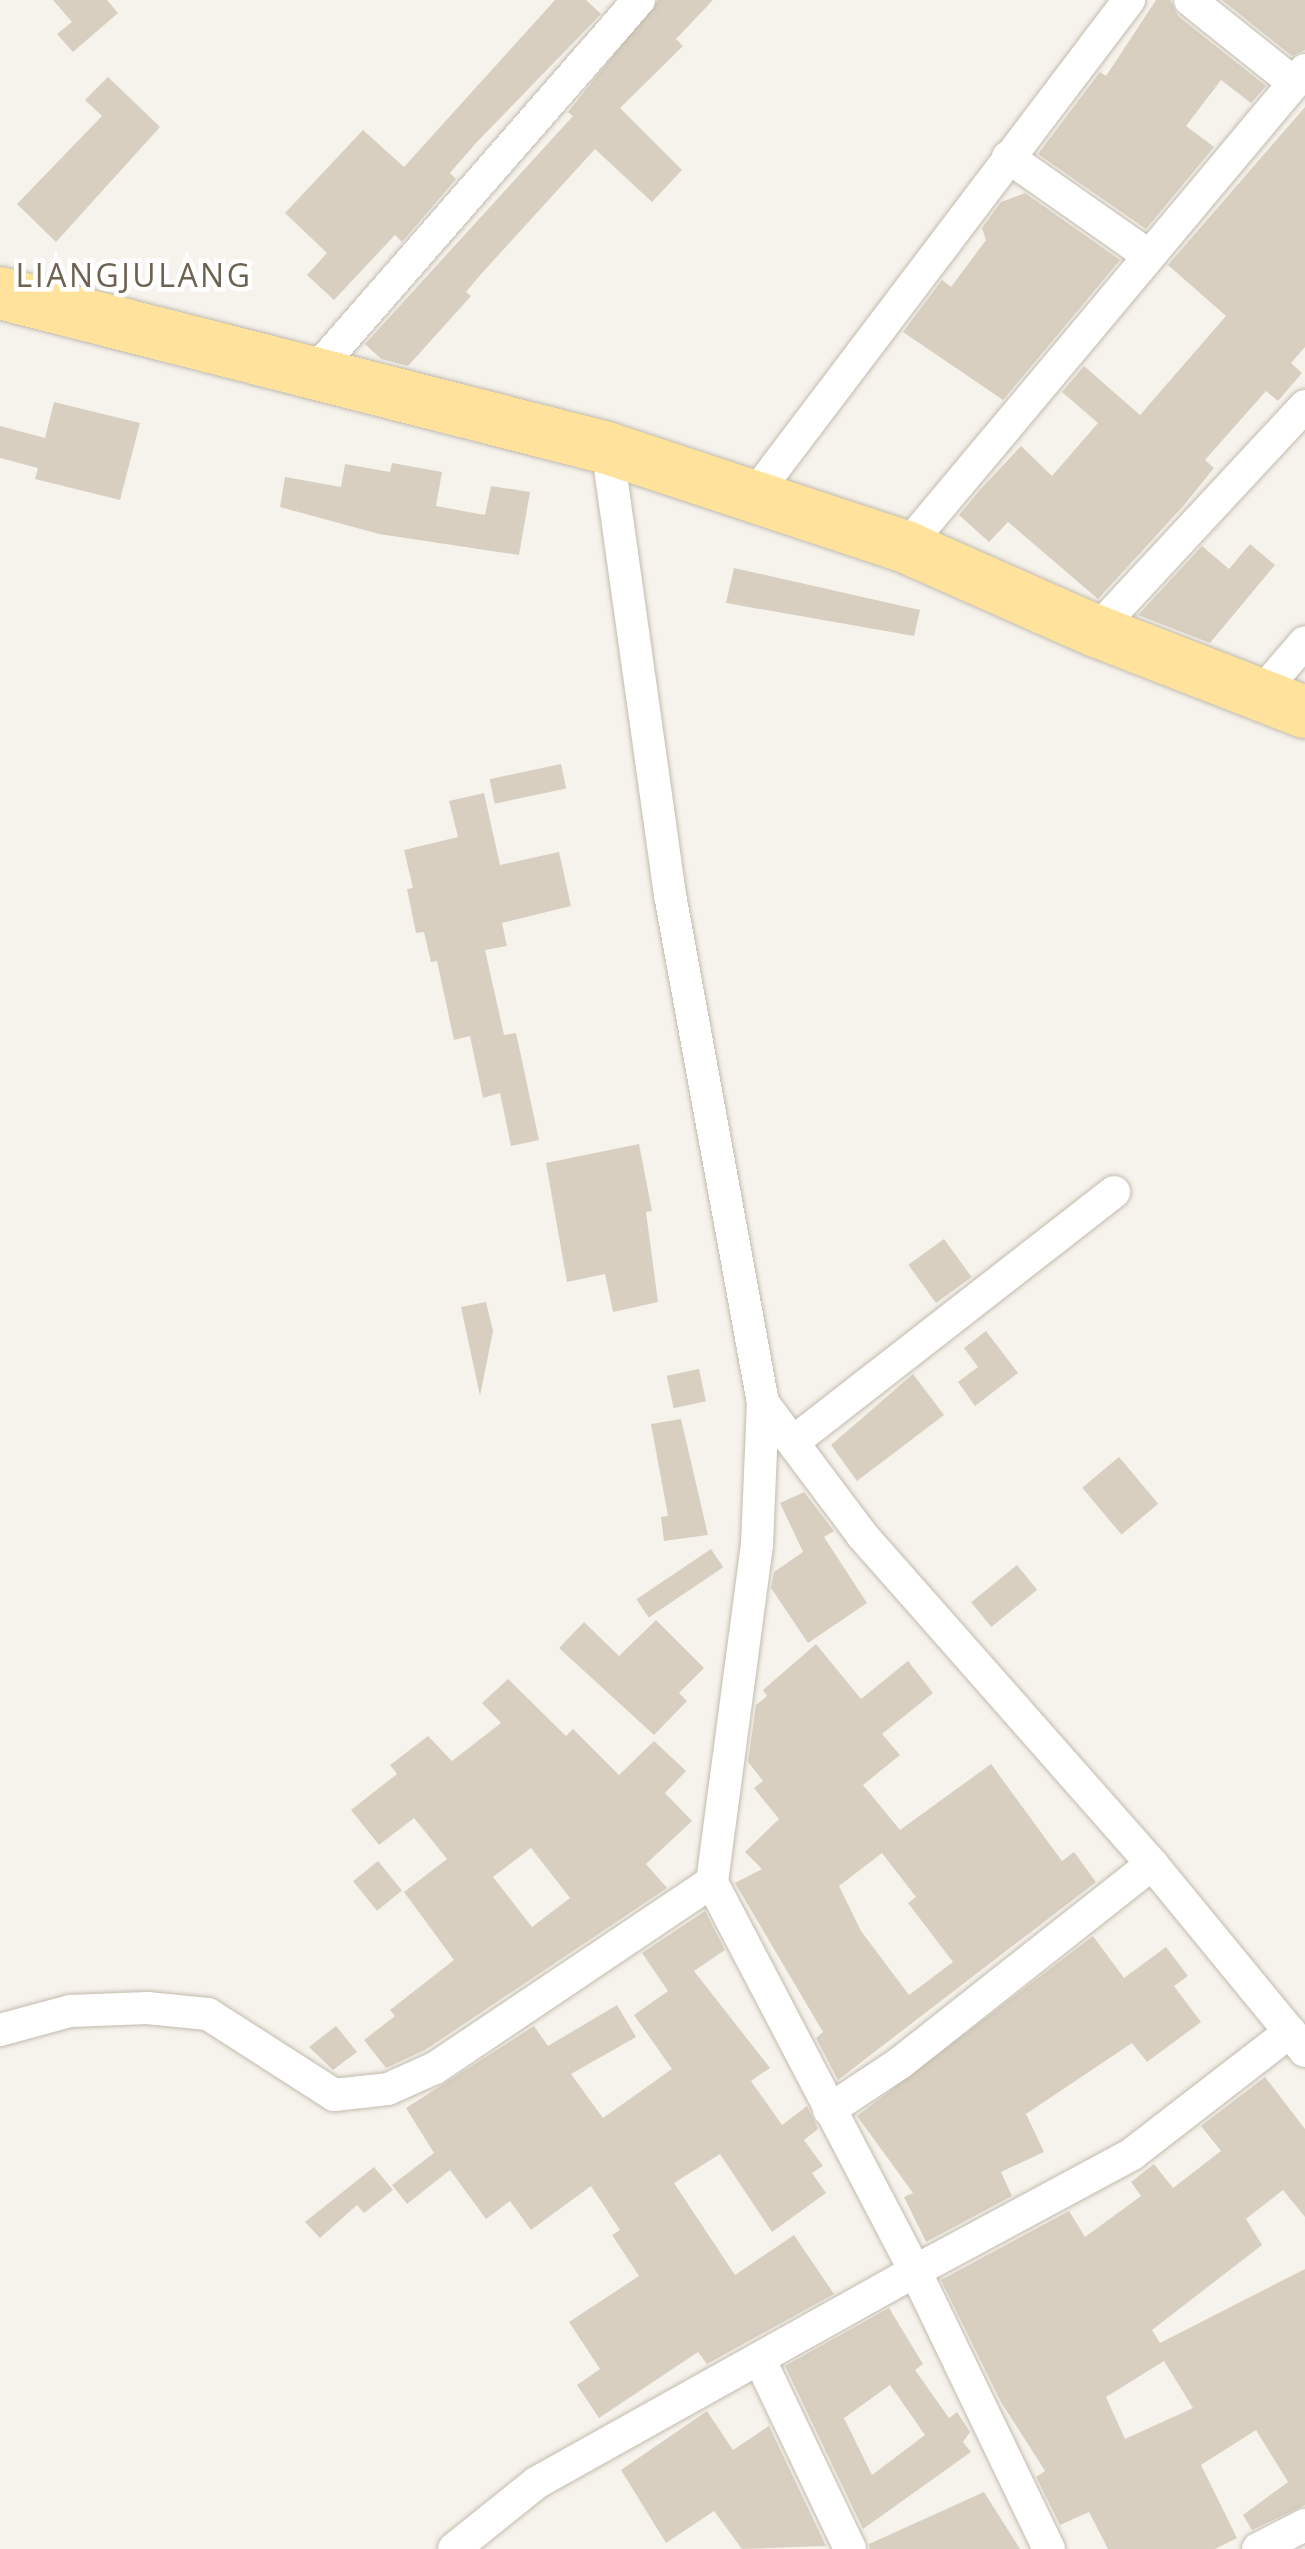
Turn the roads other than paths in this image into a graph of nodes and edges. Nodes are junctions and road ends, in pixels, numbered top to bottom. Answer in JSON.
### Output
{"nodes":[{"id":1,"x":639,"y":0,"type":"edge"},
{"id":2,"x":1129,"y":0,"type":"edge"},
{"id":3,"x":1190,"y":0,"type":"edge"},
{"id":4,"x":1301,"y":78,"type":"edge"},
{"id":5,"x":1008,"y":157,"type":"junction"},
{"id":6,"x":1148,"y":255,"type":"junction"},
{"id":7,"x":0,"y":293,"type":"edge"},
{"id":8,"x":318,"y":369,"type":"junction"},
{"id":9,"x":1305,"y":406,"type":"edge"},
{"id":10,"x":606,"y":448,"type":"junction"},
{"id":11,"x":752,"y":498,"type":"junction"},
{"id":12,"x":906,"y":547,"type":"junction"},
{"id":13,"x":1096,"y":631,"type":"junction"},
{"id":14,"x":1305,"y":642,"type":"edge"},
{"id":15,"x":1283,"y":702,"type":"edge"},
{"id":16,"x":1114,"y":1192,"type":"dead end"},
{"id":17,"x":763,"y":1403,"type":"junction"},
{"id":18,"x":793,"y":1442,"type":"junction"},
{"id":19,"x":1152,"y":1864,"type":"junction"},
{"id":20,"x":712,"y":1882,"type":"junction"},
{"id":21,"x":0,"y":2030,"type":"edge"},
{"id":22,"x":1297,"y":2041,"type":"edge"},
{"id":23,"x":829,"y":2110,"type":"junction"},
{"id":24,"x":916,"y":2271,"type":"junction"},
{"id":25,"x":760,"y":2360,"type":"junction"},
{"id":26,"x":1305,"y":2526,"type":"edge"},
{"id":27,"x":454,"y":2549,"type":"edge"},
{"id":28,"x":850,"y":2549,"type":"edge"},
{"id":29,"x":1049,"y":2549,"type":"edge"},
{"id":30,"x":1258,"y":2549,"type":"edge"}],
"edges":[{"from":1,"to":8,"type":"street"},
{"from":2,"to":5,"type":"street"},
{"from":3,"to":4,"type":"street"},
{"from":4,"to":6,"type":"street"},
{"from":5,"to":6,"type":"street"},
{"from":5,"to":11,"type":"street"},
{"from":6,"to":12,"type":"street"},
{"from":7,"to":8,"type":"main road"},
{"from":8,"to":10,"type":"main road"},
{"from":9,"to":13,"type":"street"},
{"from":10,"to":11,"type":"main road"},
{"from":10,"to":17,"type":"street"},
{"from":11,"to":12,"type":"main road"},
{"from":12,"to":13,"type":"main road"},
{"from":13,"to":15,"type":"main road"},
{"from":14,"to":15,"type":"street"},
{"from":16,"to":18,"type":"street"},
{"from":17,"to":18,"type":"street"},
{"from":17,"to":20,"type":"street"},
{"from":18,"to":19,"type":"street"},
{"from":19,"to":22,"type":"street"},
{"from":19,"to":23,"type":"street"},
{"from":20,"to":21,"type":"street"},
{"from":20,"to":23,"type":"street"},
{"from":22,"to":24,"type":"street"},
{"from":23,"to":24,"type":"street"},
{"from":24,"to":25,"type":"street"},
{"from":24,"to":29,"type":"street"},
{"from":25,"to":27,"type":"street"},
{"from":25,"to":28,"type":"street"},
{"from":26,"to":30,"type":"street"}]}
